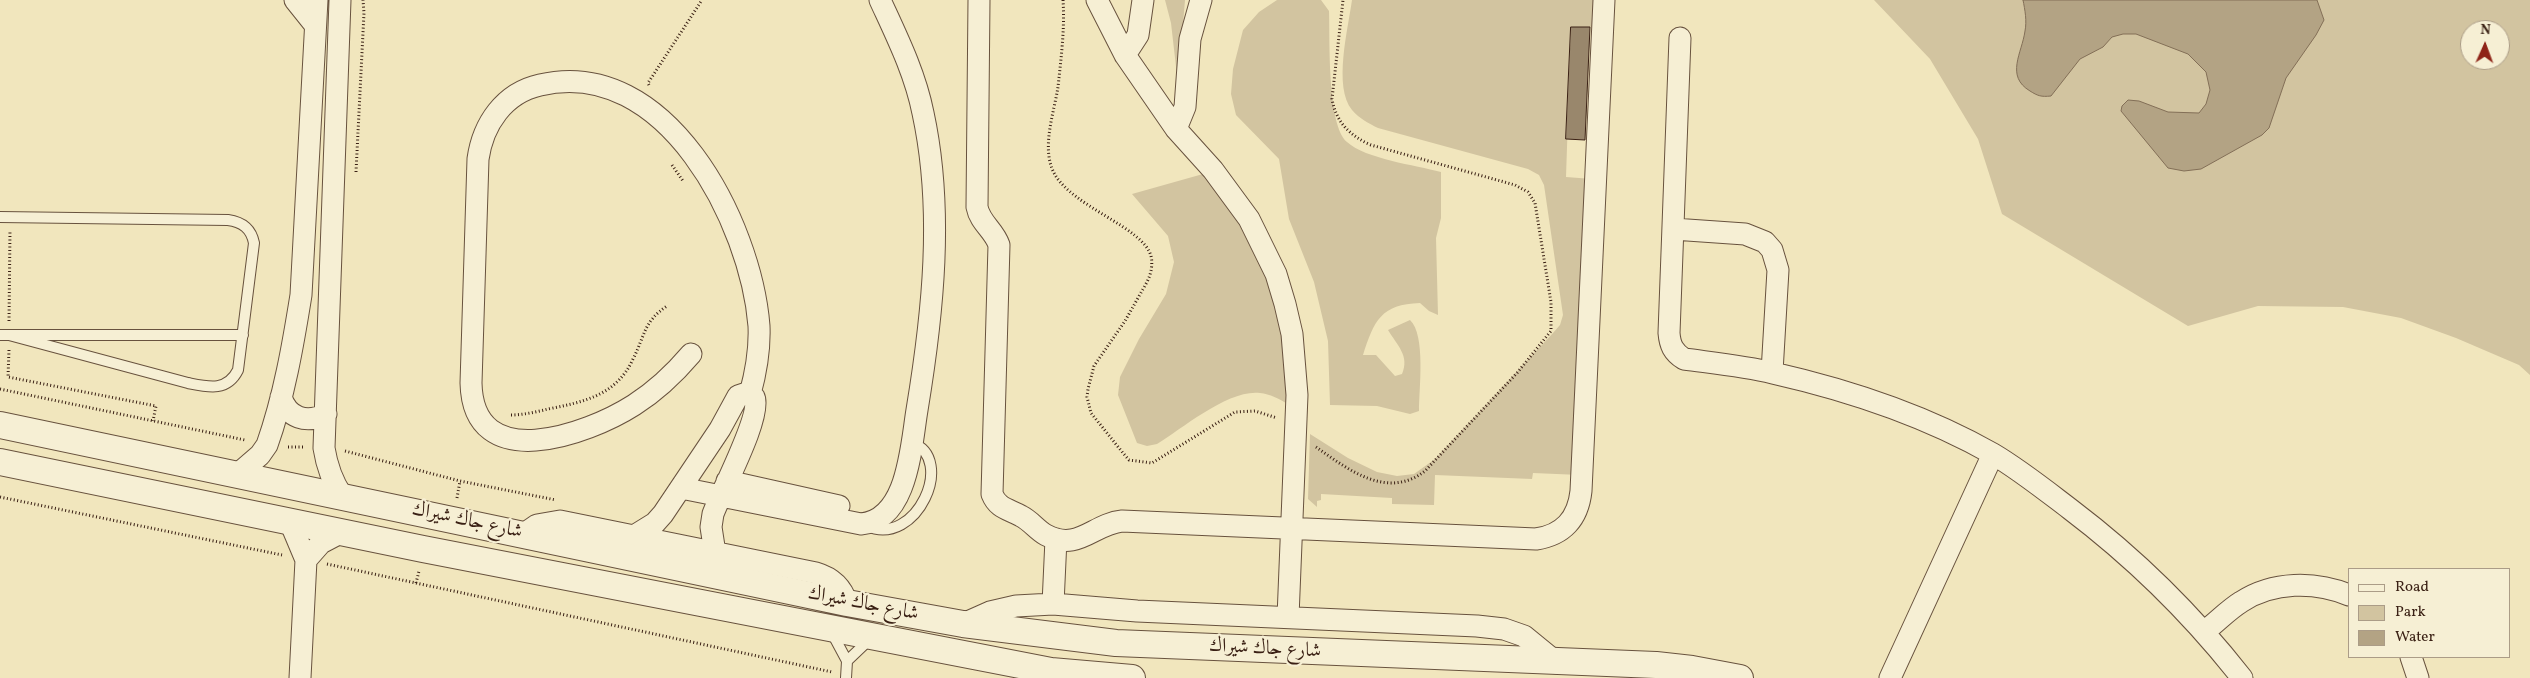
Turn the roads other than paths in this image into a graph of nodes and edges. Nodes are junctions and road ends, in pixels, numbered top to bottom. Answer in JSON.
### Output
{"nodes":[{"id":1,"x":295,"y":0,"type":"edge"},
{"id":2,"x":317,"y":0,"type":"edge"},
{"id":3,"x":340,"y":0,"type":"edge"},
{"id":4,"x":880,"y":0,"type":"edge"},
{"id":5,"x":979,"y":0,"type":"edge"},
{"id":6,"x":1097,"y":0,"type":"edge"},
{"id":7,"x":1143,"y":0,"type":"edge"},
{"id":8,"x":1201,"y":0,"type":"edge"},
{"id":9,"x":1604,"y":0,"type":"edge"},
{"id":10,"x":315,"y":26,"type":"junction"},
{"id":11,"x":1680,"y":38,"type":"dead end"},
{"id":12,"x":1125,"y":55,"type":"junction"},
{"id":13,"x":1176,"y":129,"type":"junction"},
{"id":14,"x":0,"y":217,"type":"edge"},
{"id":15,"x":1673,"y":229,"type":"junction"},
{"id":16,"x":4,"y":335,"type":"edge"},
{"id":17,"x":243,"y":335,"type":"junction"},
{"id":18,"x":691,"y":354,"type":"dead end"},
{"id":19,"x":1772,"y":372,"type":"junction"},
{"id":20,"x":750,"y":394,"type":"junction"},
{"id":21,"x":281,"y":396,"type":"junction"},
{"id":22,"x":326,"y":414,"type":"junction"},
{"id":23,"x":0,"y":425,"type":"edge"},
{"id":24,"x":912,"y":442,"type":"junction"},
{"id":25,"x":1993,"y":454,"type":"junction"},
{"id":26,"x":0,"y":462,"type":"edge"},
{"id":27,"x":238,"y":474,"type":"junction"},
{"id":28,"x":681,"y":488,"type":"junction"},
{"id":29,"x":723,"y":489,"type":"junction"},
{"id":30,"x":342,"y":496,"type":"junction"},
{"id":31,"x":889,"y":509,"type":"junction"},
{"id":32,"x":290,"y":522,"type":"junction"},
{"id":33,"x":861,"y":524,"type":"junction"},
{"id":34,"x":1292,"y":528,"type":"junction"},
{"id":35,"x":342,"y":532,"type":"junction"},
{"id":36,"x":524,"y":534,"type":"junction"},
{"id":37,"x":634,"y":536,"type":"junction"},
{"id":38,"x":1056,"y":539,"type":"junction"},
{"id":39,"x":715,"y":553,"type":"junction"},
{"id":40,"x":306,"y":560,"type":"junction"},
{"id":41,"x":2348,"y":595,"type":"edge"},
{"id":42,"x":847,"y":603,"type":"junction"},
{"id":43,"x":1054,"y":604,"type":"junction"},
{"id":44,"x":1288,"y":617,"type":"junction"},
{"id":45,"x":963,"y":624,"type":"junction"},
{"id":46,"x":827,"y":627,"type":"junction"},
{"id":47,"x":2205,"y":631,"type":"junction"},
{"id":48,"x":875,"y":635,"type":"junction"},
{"id":49,"x":2411,"y":658,"type":"edge"},
{"id":50,"x":846,"y":661,"type":"junction"},
{"id":51,"x":1557,"y":662,"type":"junction"},
{"id":52,"x":1052,"y":675,"type":"edge"},
{"id":53,"x":846,"y":677,"type":"edge"},
{"id":54,"x":300,"y":678,"type":"edge"},
{"id":55,"x":1132,"y":678,"type":"edge"},
{"id":56,"x":1740,"y":678,"type":"edge"},
{"id":57,"x":1890,"y":678,"type":"edge"},
{"id":58,"x":2242,"y":678,"type":"edge"},
{"id":59,"x":2418,"y":678,"type":"edge"}],
"edges":[{"from":1,"to":10,"type":"street"},
{"from":2,"to":10,"type":"street"},
{"from":3,"to":22,"type":"street"},
{"from":4,"to":24,"type":"street"},
{"from":5,"to":38,"type":"street"},
{"from":6,"to":12,"type":"street"},
{"from":7,"to":12,"type":"street"},
{"from":8,"to":13,"type":"street"},
{"from":9,"to":34,"type":"street"},
{"from":10,"to":21,"type":"street"},
{"from":11,"to":15,"type":"street"},
{"from":12,"to":13,"type":"street"},
{"from":13,"to":34,"type":"street"},
{"from":14,"to":17,"type":"lane"},
{"from":15,"to":19,"type":"street"},
{"from":15,"to":19,"type":"street"},
{"from":16,"to":17,"type":"lane"},
{"from":16,"to":17,"type":"lane"},
{"from":18,"to":20,"type":"street"},
{"from":19,"to":25,"type":"street"},
{"from":20,"to":28,"type":"street"},
{"from":20,"to":29,"type":"street"},
{"from":21,"to":22,"type":"street"},
{"from":21,"to":27,"type":"street"},
{"from":22,"to":30,"type":"street"},
{"from":23,"to":27,"type":"street","name":"شارع جاك شيراك"},
{"from":24,"to":31,"type":"street"},
{"from":24,"to":33,"type":"lane"},
{"from":25,"to":47,"type":"street"},
{"from":25,"to":57,"type":"street"},
{"from":26,"to":32,"type":"street","name":"شارع جاك شيراك"},
{"from":27,"to":30,"type":"street","name":"شارع جاك شيراك"},
{"from":28,"to":29,"type":"street"},
{"from":28,"to":37,"type":"street"},
{"from":29,"to":31,"type":"street"},
{"from":29,"to":33,"type":"street"},
{"from":29,"to":39,"type":"street"},
{"from":30,"to":36,"type":"street","name":"شارع جاك شيراك"},
{"from":31,"to":33,"type":"street"},
{"from":32,"to":35,"type":"street","name":"شارع جاك شيراك"},
{"from":32,"to":40,"type":"street"},
{"from":34,"to":38,"type":"street"},
{"from":34,"to":44,"type":"street"},
{"from":35,"to":40,"type":"street"},
{"from":35,"to":46,"type":"street","name":"شارع جاك شيراك"},
{"from":36,"to":37,"type":"street"},
{"from":36,"to":42,"type":"street","name":"شارع جاك شيراك"},
{"from":37,"to":39,"type":"street"},
{"from":38,"to":43,"type":"street"},
{"from":39,"to":42,"type":"street"},
{"from":40,"to":54,"type":"street"},
{"from":41,"to":47,"type":"street"},
{"from":42,"to":45,"type":"street","name":"شارع جاك شيراك"},
{"from":43,"to":44,"type":"street"},
{"from":43,"to":45,"type":"street"},
{"from":44,"to":51,"type":"street"},
{"from":45,"to":51,"type":"street","name":"شارع جاك شيراك"},
{"from":46,"to":48,"type":"street","name":"شارع جاك شيراك"},
{"from":46,"to":50,"type":"lane"},
{"from":47,"to":58,"type":"street"},
{"from":48,"to":50,"type":"lane"},
{"from":48,"to":52,"type":"street","name":"شارع جاك شيراك"},
{"from":49,"to":59,"type":"street"},
{"from":50,"to":53,"type":"lane"},
{"from":51,"to":56,"type":"street","name":"شارع جاك شيراك"},
{"from":52,"to":55,"type":"street","name":"شارع جاك شيراك"}]}
